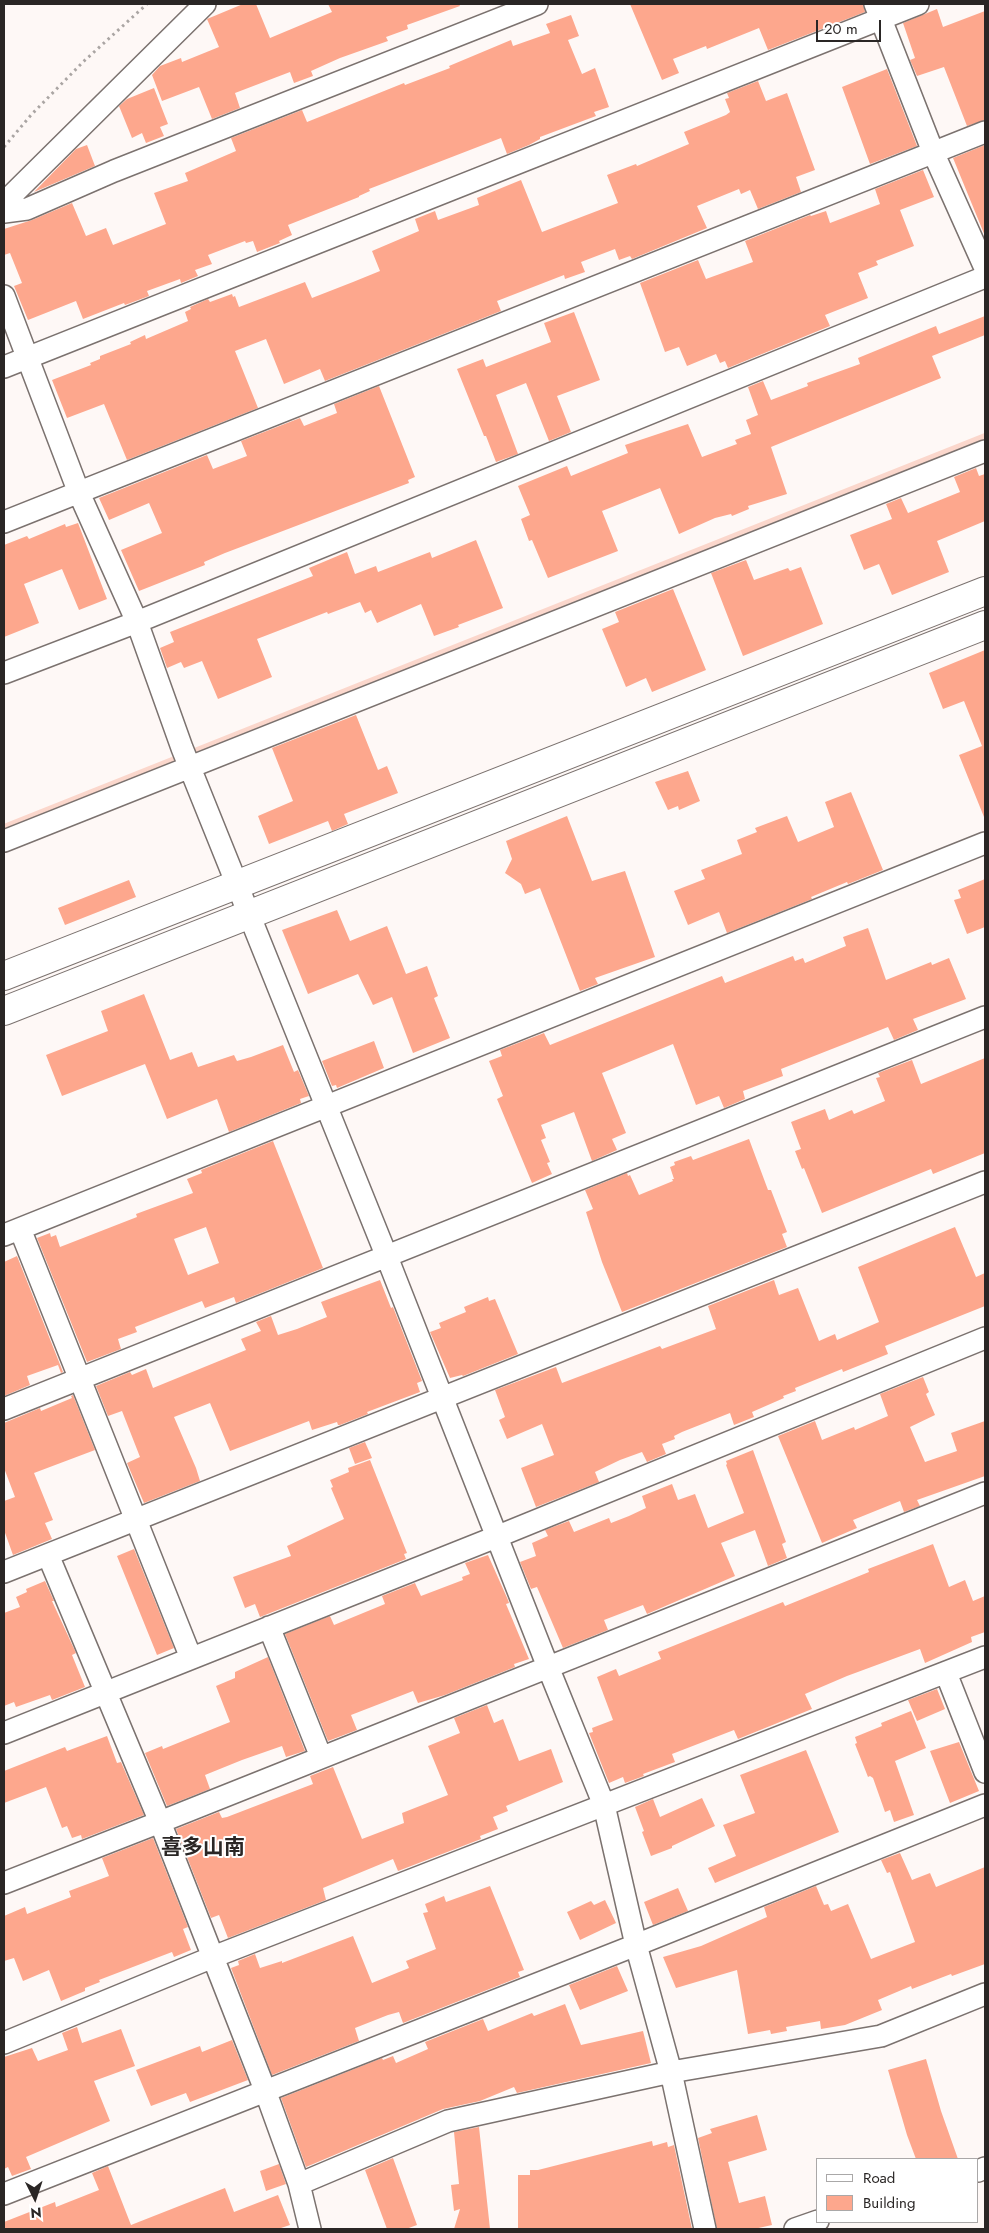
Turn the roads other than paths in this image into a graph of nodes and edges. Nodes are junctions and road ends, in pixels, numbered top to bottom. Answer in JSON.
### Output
{"nodes":[{"id":1,"x":205,"y":4,"type":"edge"},
{"id":2,"x":537,"y":4,"type":"edge"},
{"id":3,"x":918,"y":4,"type":"edge"},
{"id":4,"x":878,"y":11,"type":"edge"},
{"id":5,"x":985,"y":132,"type":"edge"},
{"id":6,"x":933,"y":152,"type":"junction"},
{"id":7,"x":4,"y":206,"type":"edge"},
{"id":8,"x":4,"y":212,"type":"edge"},
{"id":9,"x":985,"y":268,"type":"edge"},
{"id":10,"x":985,"y":277,"type":"edge"},
{"id":11,"x":4,"y":296,"type":"edge"},
{"id":12,"x":28,"y":357,"type":"junction"},
{"id":13,"x":4,"y":367,"type":"edge"},
{"id":14,"x":985,"y":451,"type":"edge"},
{"id":15,"x":79,"y":493,"type":"junction"},
{"id":16,"x":4,"y":522,"type":"edge"},
{"id":17,"x":985,"y":592,"type":"edge"},
{"id":18,"x":137,"y":622,"type":"junction"},
{"id":19,"x":985,"y":625,"type":"edge"},
{"id":20,"x":4,"y":673,"type":"edge"},
{"id":21,"x":187,"y":760,"type":"junction"},
{"id":22,"x":4,"y":841,"type":"edge"},
{"id":23,"x":985,"y":843,"type":"edge"},
{"id":24,"x":238,"y":884,"type":"junction"},
{"id":25,"x":249,"y":914,"type":"junction"},
{"id":26,"x":4,"y":976,"type":"edge"},
{"id":27,"x":4,"y":1011,"type":"edge"},
{"id":28,"x":985,"y":1017,"type":"edge"},
{"id":29,"x":326,"y":1107,"type":"junction"},
{"id":30,"x":985,"y":1182,"type":"edge"},
{"id":31,"x":12,"y":1232,"type":"edge"},
{"id":32,"x":387,"y":1257,"type":"junction"},
{"id":33,"x":985,"y":1338,"type":"edge"},
{"id":34,"x":80,"y":1378,"type":"junction"},
{"id":35,"x":441,"y":1398,"type":"junction"},
{"id":36,"x":4,"y":1409,"type":"edge"},
{"id":37,"x":985,"y":1493,"type":"edge"},
{"id":38,"x":137,"y":1518,"type":"junction"},
{"id":39,"x":496,"y":1537,"type":"junction"},
{"id":40,"x":48,"y":1555,"type":"junction"},
{"id":41,"x":4,"y":1572,"type":"edge"},
{"id":42,"x":269,"y":1627,"type":"junction"},
{"id":43,"x":985,"y":1657,"type":"edge"},
{"id":44,"x":192,"y":1658,"type":"junction"},
{"id":45,"x":548,"y":1667,"type":"junction"},
{"id":46,"x":946,"y":1673,"type":"junction"},
{"id":47,"x":106,"y":1692,"type":"junction"},
{"id":48,"x":4,"y":1733,"type":"edge"},
{"id":49,"x":321,"y":1757,"type":"junction"},
{"id":50,"x":985,"y":1772,"type":"edge"},
{"id":51,"x":604,"y":1805,"type":"junction"},
{"id":52,"x":985,"y":1805,"type":"edge"},
{"id":53,"x":160,"y":1822,"type":"junction"},
{"id":54,"x":4,"y":1883,"type":"edge"},
{"id":55,"x":636,"y":1946,"type":"junction"},
{"id":56,"x":213,"y":1957,"type":"junction"},
{"id":57,"x":985,"y":1994,"type":"edge"},
{"id":58,"x":4,"y":2043,"type":"edge"},
{"id":59,"x":671,"y":2072,"type":"junction"},
{"id":60,"x":265,"y":2090,"type":"junction"},
{"id":61,"x":299,"y":2184,"type":"junction"},
{"id":62,"x":4,"y":2194,"type":"edge"},
{"id":63,"x":816,"y":2222,"type":"edge"},
{"id":64,"x":310,"y":2229,"type":"edge"},
{"id":65,"x":705,"y":2229,"type":"edge"},
{"id":66,"x":794,"y":2229,"type":"edge"}],
"edges":[{"from":1,"to":7,"type":"street"},
{"from":2,"to":8,"type":"street"},
{"from":3,"to":4,"type":"street"},
{"from":4,"to":6,"type":"street"},
{"from":4,"to":12,"type":"street"},
{"from":5,"to":6,"type":"street"},
{"from":6,"to":9,"type":"street"},
{"from":6,"to":15,"type":"street"},
{"from":10,"to":18,"type":"street"},
{"from":11,"to":12,"type":"street"},
{"from":12,"to":13,"type":"street"},
{"from":12,"to":15,"type":"street"},
{"from":14,"to":21,"type":"street"},
{"from":15,"to":16,"type":"street"},
{"from":15,"to":18,"type":"street"},
{"from":17,"to":24,"type":"street"},
{"from":18,"to":20,"type":"street"},
{"from":18,"to":21,"type":"street"},
{"from":19,"to":25,"type":"street"},
{"from":21,"to":22,"type":"street"},
{"from":21,"to":24,"type":"street"},
{"from":23,"to":29,"type":"street"},
{"from":24,"to":25,"type":"street"},
{"from":24,"to":26,"type":"street"},
{"from":25,"to":27,"type":"street"},
{"from":25,"to":29,"type":"street"},
{"from":28,"to":32,"type":"street"},
{"from":29,"to":31,"type":"street"},
{"from":29,"to":32,"type":"street"},
{"from":30,"to":35,"type":"street"},
{"from":31,"to":34,"type":"street"},
{"from":32,"to":34,"type":"street"},
{"from":32,"to":35,"type":"street"},
{"from":33,"to":39,"type":"street"},
{"from":34,"to":36,"type":"street"},
{"from":34,"to":38,"type":"street"},
{"from":35,"to":38,"type":"street"},
{"from":35,"to":39,"type":"street"},
{"from":37,"to":45,"type":"street"},
{"from":38,"to":40,"type":"street"},
{"from":38,"to":44,"type":"street"},
{"from":39,"to":42,"type":"street"},
{"from":39,"to":45,"type":"street"},
{"from":40,"to":41,"type":"street"},
{"from":40,"to":47,"type":"street"},
{"from":42,"to":44,"type":"street"},
{"from":42,"to":49,"type":"street"},
{"from":43,"to":46,"type":"street"},
{"from":44,"to":47,"type":"street"},
{"from":45,"to":49,"type":"street"},
{"from":45,"to":51,"type":"street"},
{"from":46,"to":50,"type":"street"},
{"from":46,"to":51,"type":"street"},
{"from":47,"to":48,"type":"street"},
{"from":47,"to":53,"type":"street"},
{"from":49,"to":53,"type":"street"},
{"from":51,"to":55,"type":"street"},
{"from":51,"to":56,"type":"street"},
{"from":52,"to":55,"type":"street"},
{"from":53,"to":54,"type":"street"},
{"from":53,"to":56,"type":"street"},
{"from":55,"to":59,"type":"street"},
{"from":55,"to":60,"type":"street"},
{"from":56,"to":58,"type":"street"},
{"from":56,"to":60,"type":"street"},
{"from":57,"to":59,"type":"street"},
{"from":59,"to":61,"type":"street"},
{"from":59,"to":65,"type":"street"},
{"from":60,"to":61,"type":"street"},
{"from":60,"to":62,"type":"street"},
{"from":61,"to":64,"type":"street"},
{"from":63,"to":66,"type":"street"}]}
